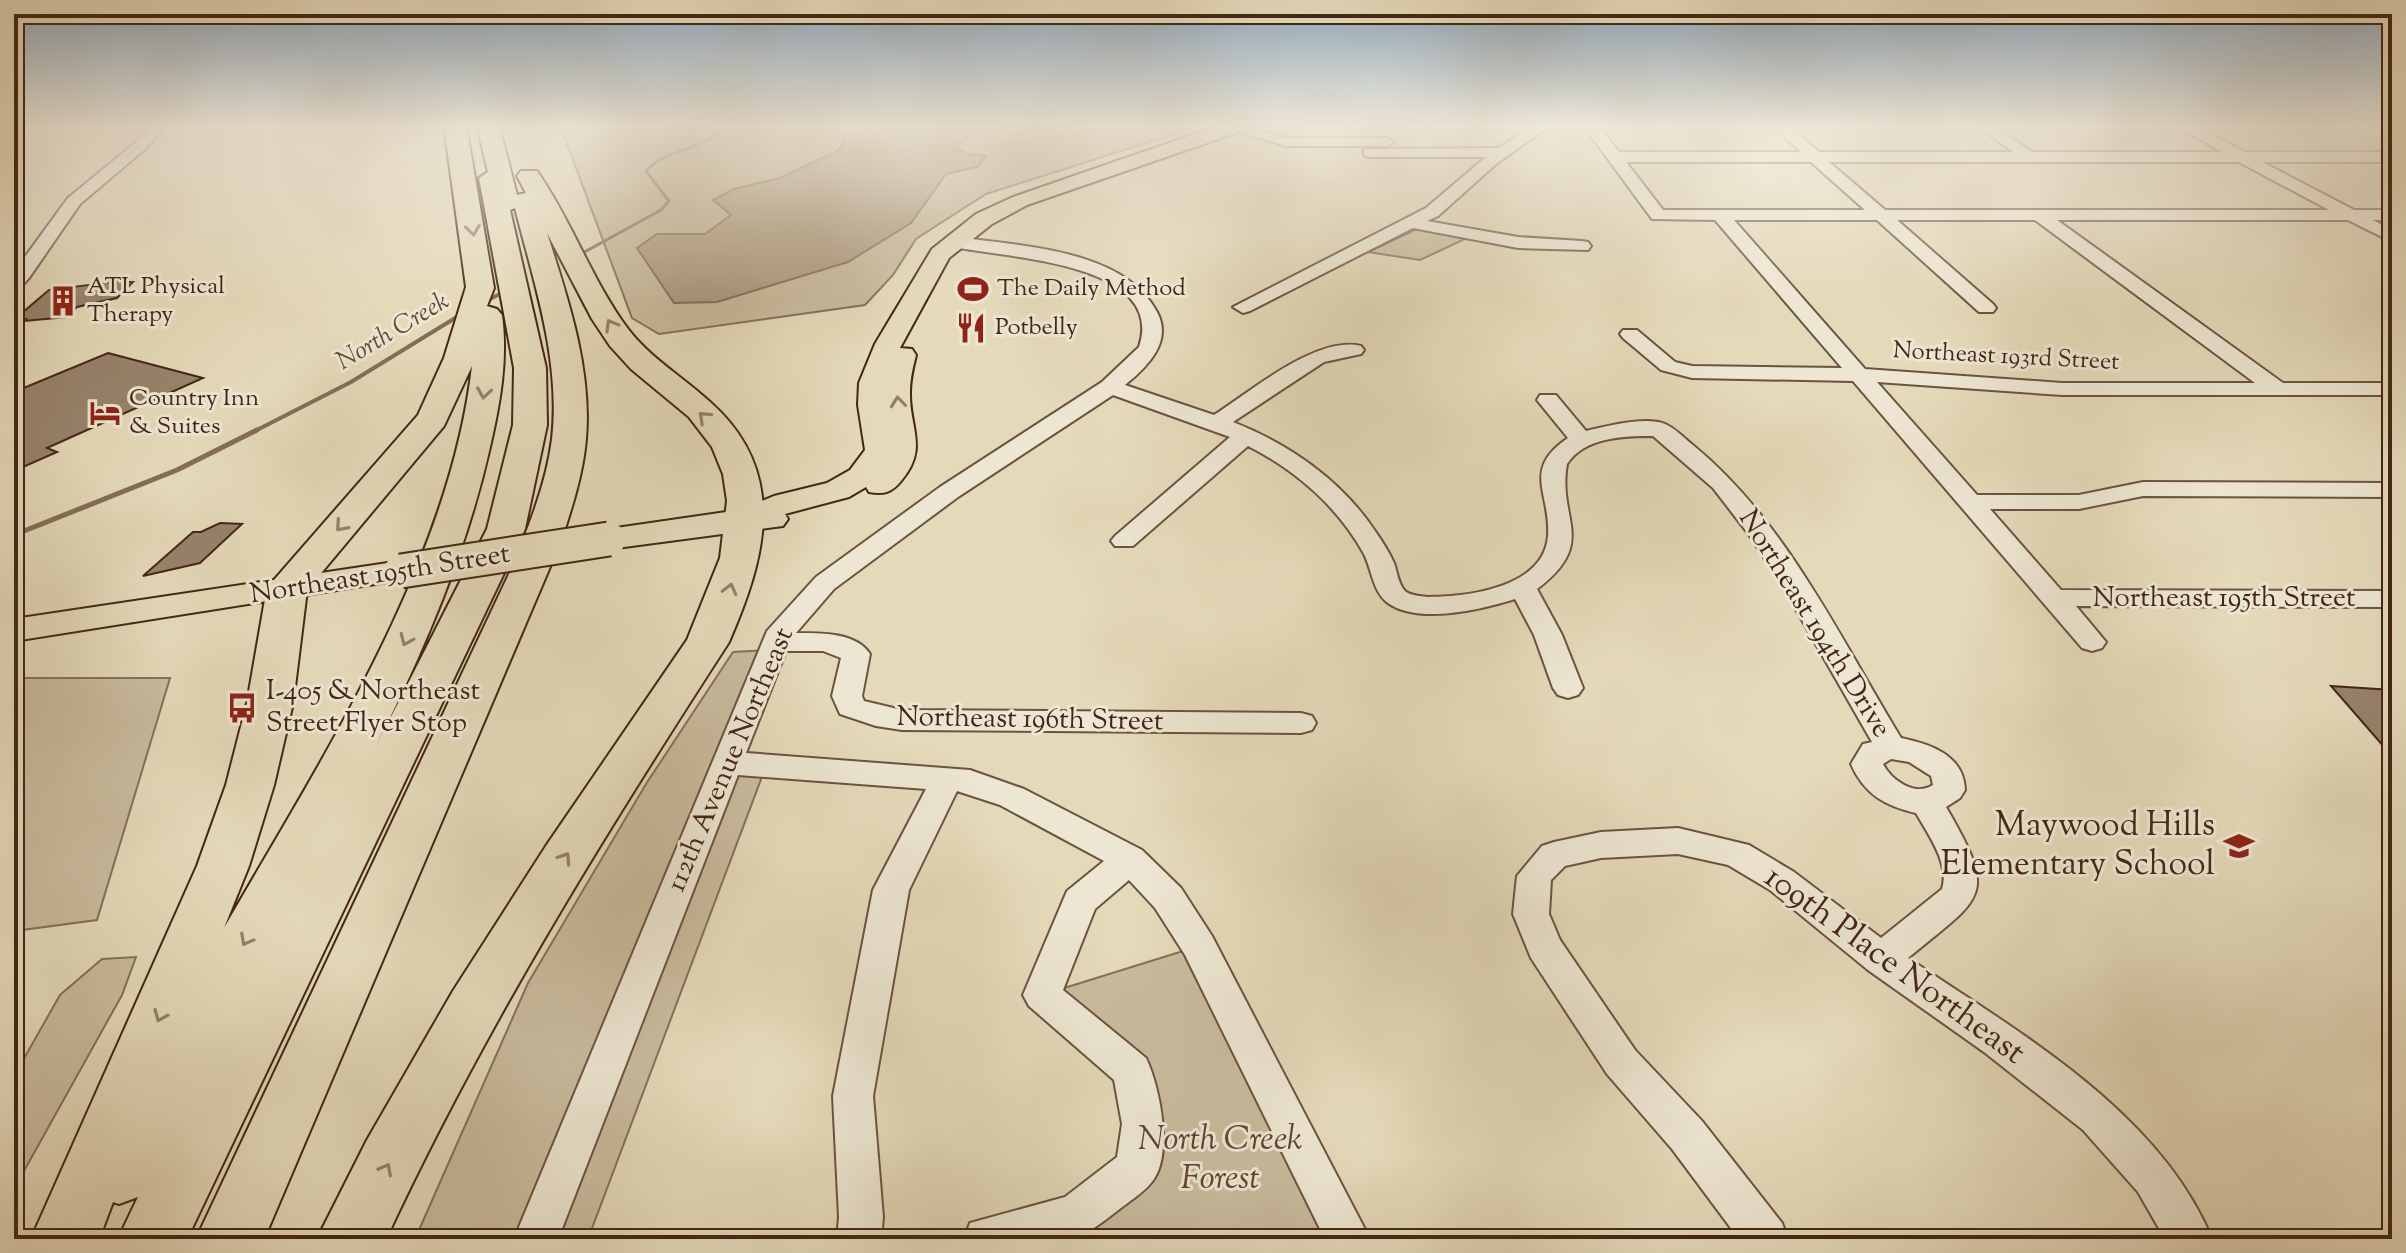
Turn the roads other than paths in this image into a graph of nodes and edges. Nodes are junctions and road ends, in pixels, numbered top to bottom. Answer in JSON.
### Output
{"nodes":[{"id":1,"x":92,"y":183,"type":"edge"},
{"id":2,"x":479,"y":183,"type":"edge"},
{"id":3,"x":495,"y":183,"type":"edge"},
{"id":4,"x":500,"y":183,"type":"edge"},
{"id":5,"x":512,"y":183,"type":"edge"},
{"id":6,"x":528,"y":183,"type":"edge"},
{"id":7,"x":1065,"y":183,"type":"edge"},
{"id":8,"x":1466,"y":183,"type":"edge"},
{"id":9,"x":1634,"y":183,"type":"edge"},
{"id":10,"x":1845,"y":183,"type":"edge"},
{"id":11,"x":2291,"y":183,"type":"edge"},
{"id":12,"x":1720,"y":215,"type":"junction"},
{"id":13,"x":1881,"y":215,"type":"junction"},
{"id":14,"x":2039,"y":215,"type":"junction"},
{"id":15,"x":2350,"y":215,"type":"junction"},
{"id":16,"x":2392,"y":215,"type":"edge"},
{"id":17,"x":1414,"y":223,"type":"junction"},
{"id":18,"x":2392,"y":237,"type":"edge"},
{"id":19,"x":956,"y":242,"type":"junction"},
{"id":20,"x":1582,"y":246,"type":"dead end"},
{"id":21,"x":14,"y":283,"type":"edge"},
{"id":22,"x":521,"y":283,"type":"junction"},
{"id":23,"x":1243,"y":307,"type":"dead end"},
{"id":24,"x":1986,"y":308,"type":"dead end"},
{"id":25,"x":1630,"y":334,"type":"dead end"},
{"id":26,"x":1354,"y":350,"type":"dead end"},
{"id":27,"x":1861,"y":376,"type":"junction"},
{"id":28,"x":1110,"y":387,"type":"junction"},
{"id":29,"x":2278,"y":389,"type":"junction"},
{"id":30,"x":2392,"y":389,"type":"edge"},
{"id":31,"x":1548,"y":400,"type":"dead end"},
{"id":32,"x":1218,"y":422,"type":"junction"},
{"id":33,"x":1247,"y":435,"type":"junction"},
{"id":34,"x":1583,"y":441,"type":"junction"},
{"id":35,"x":2392,"y":490,"type":"edge"},
{"id":36,"x":1972,"y":502,"type":"junction"},
{"id":37,"x":747,"y":519,"type":"junction"},
{"id":38,"x":1124,"y":541,"type":"dead end"},
{"id":39,"x":1522,"y":586,"type":"junction"},
{"id":40,"x":287,"y":588,"type":"junction"},
{"id":41,"x":2055,"y":598,"type":"junction"},
{"id":42,"x":2392,"y":599,"type":"edge"},
{"id":43,"x":14,"y":630,"type":"edge"},
{"id":44,"x":775,"y":642,"type":"junction"},
{"id":45,"x":2092,"y":642,"type":"dead end"},
{"id":46,"x":1568,"y":688,"type":"dead end"},
{"id":47,"x":1301,"y":723,"type":"dead end"},
{"id":48,"x":727,"y":763,"type":"junction"},
{"id":49,"x":947,"y":779,"type":"junction"},
{"id":50,"x":1130,"y":859,"type":"junction"},
{"id":51,"x":1881,"y":959,"type":"junction"},
{"id":52,"x":65,"y":1239,"type":"edge"},
{"id":53,"x":84,"y":1239,"type":"edge"},
{"id":54,"x":152,"y":1239,"type":"edge"},
{"id":55,"x":178,"y":1239,"type":"edge"},
{"id":56,"x":230,"y":1239,"type":"edge"},
{"id":57,"x":253,"y":1239,"type":"edge"},
{"id":58,"x":351,"y":1239,"type":"edge"},
{"id":59,"x":536,"y":1239,"type":"edge"},
{"id":60,"x":859,"y":1239,"type":"edge"},
{"id":61,"x":986,"y":1239,"type":"edge"},
{"id":62,"x":1348,"y":1239,"type":"edge"},
{"id":63,"x":1766,"y":1239,"type":"edge"},
{"id":64,"x":2190,"y":1239,"type":"edge"}],
"edges":[{"from":1,"to":21,"type":"street"},
{"from":2,"to":22,"type":"highway","one_way":true},
{"from":3,"to":22,"type":"highway"},
{"from":4,"to":22,"type":"highway"},
{"from":5,"to":22,"type":"highway"},
{"from":6,"to":22,"type":"highway"},
{"from":7,"to":19,"type":"main road"},
{"from":8,"to":17,"type":"street"},
{"from":9,"to":12,"type":"street"},
{"from":10,"to":13,"type":"street"},
{"from":11,"to":15,"type":"street"},
{"from":12,"to":13,"type":"street"},
{"from":12,"to":27,"type":"street"},
{"from":13,"to":14,"type":"street"},
{"from":13,"to":24,"type":"street"},
{"from":14,"to":15,"type":"street"},
{"from":14,"to":29,"type":"street"},
{"from":15,"to":16,"type":"street"},
{"from":15,"to":18,"type":"street"},
{"from":17,"to":20,"type":"street"},
{"from":17,"to":23,"type":"street"},
{"from":19,"to":28,"type":"street","name":"112th Avenue Northeast"},
{"from":19,"to":37,"type":"main road","name":"Northeast 195th Street"},
{"from":37,"to":22,"type":"highway","one_way":true},
{"from":22,"to":40,"type":"highway","one_way":true},
{"from":22,"to":53,"type":"highway","one_way":true},
{"from":22,"to":54,"type":"highway"},
{"from":22,"to":55,"type":"highway"},
{"from":22,"to":56,"type":"highway"},
{"from":22,"to":57,"type":"highway"},
{"from":25,"to":27,"type":"street","name":"Northeast 193rd Street"},
{"from":26,"to":32,"type":"street"},
{"from":27,"to":29,"type":"street","name":"Northeast 193rd Street"},
{"from":27,"to":36,"type":"street"},
{"from":28,"to":32,"type":"street","name":"Northeast 194th Drive"},
{"from":28,"to":44,"type":"street","name":"112th Avenue Northeast"},
{"from":29,"to":30,"type":"street","name":"Northeast 193rd Street"},
{"from":31,"to":34,"type":"street"},
{"from":32,"to":33,"type":"street","name":"Northeast 194th Drive"},
{"from":33,"to":38,"type":"street"},
{"from":33,"to":39,"type":"street","name":"Northeast 194th Drive"},
{"from":34,"to":39,"type":"street","name":"Northeast 194th Drive"},
{"from":34,"to":51,"type":"street","name":"Northeast 194th Drive"},
{"from":35,"to":36,"type":"street"},
{"from":36,"to":41,"type":"street"},
{"from":37,"to":40,"type":"main road","name":"Northeast 195th Street","bridge":true},
{"from":58,"to":37,"type":"highway","one_way":true},
{"from":39,"to":46,"type":"street"},
{"from":40,"to":43,"type":"main road","name":"Northeast 195th Street"},
{"from":40,"to":52,"type":"highway","one_way":true},
{"from":41,"to":42,"type":"street","name":"Northeast 195th Street"},
{"from":41,"to":45,"type":"street"},
{"from":44,"to":47,"type":"street","name":"Northeast 196th Street"},
{"from":44,"to":48,"type":"street","name":"112th Avenue Northeast"},
{"from":48,"to":49,"type":"street"},
{"from":48,"to":59,"type":"street","name":"112th Avenue Northeast"},
{"from":49,"to":50,"type":"street"},
{"from":49,"to":60,"type":"street"},
{"from":50,"to":61,"type":"street"},
{"from":50,"to":62,"type":"street"},
{"from":51,"to":63,"type":"street","name":"109th Place Northeast"},
{"from":51,"to":64,"type":"street","name":"109th Place Northeast"}]}
